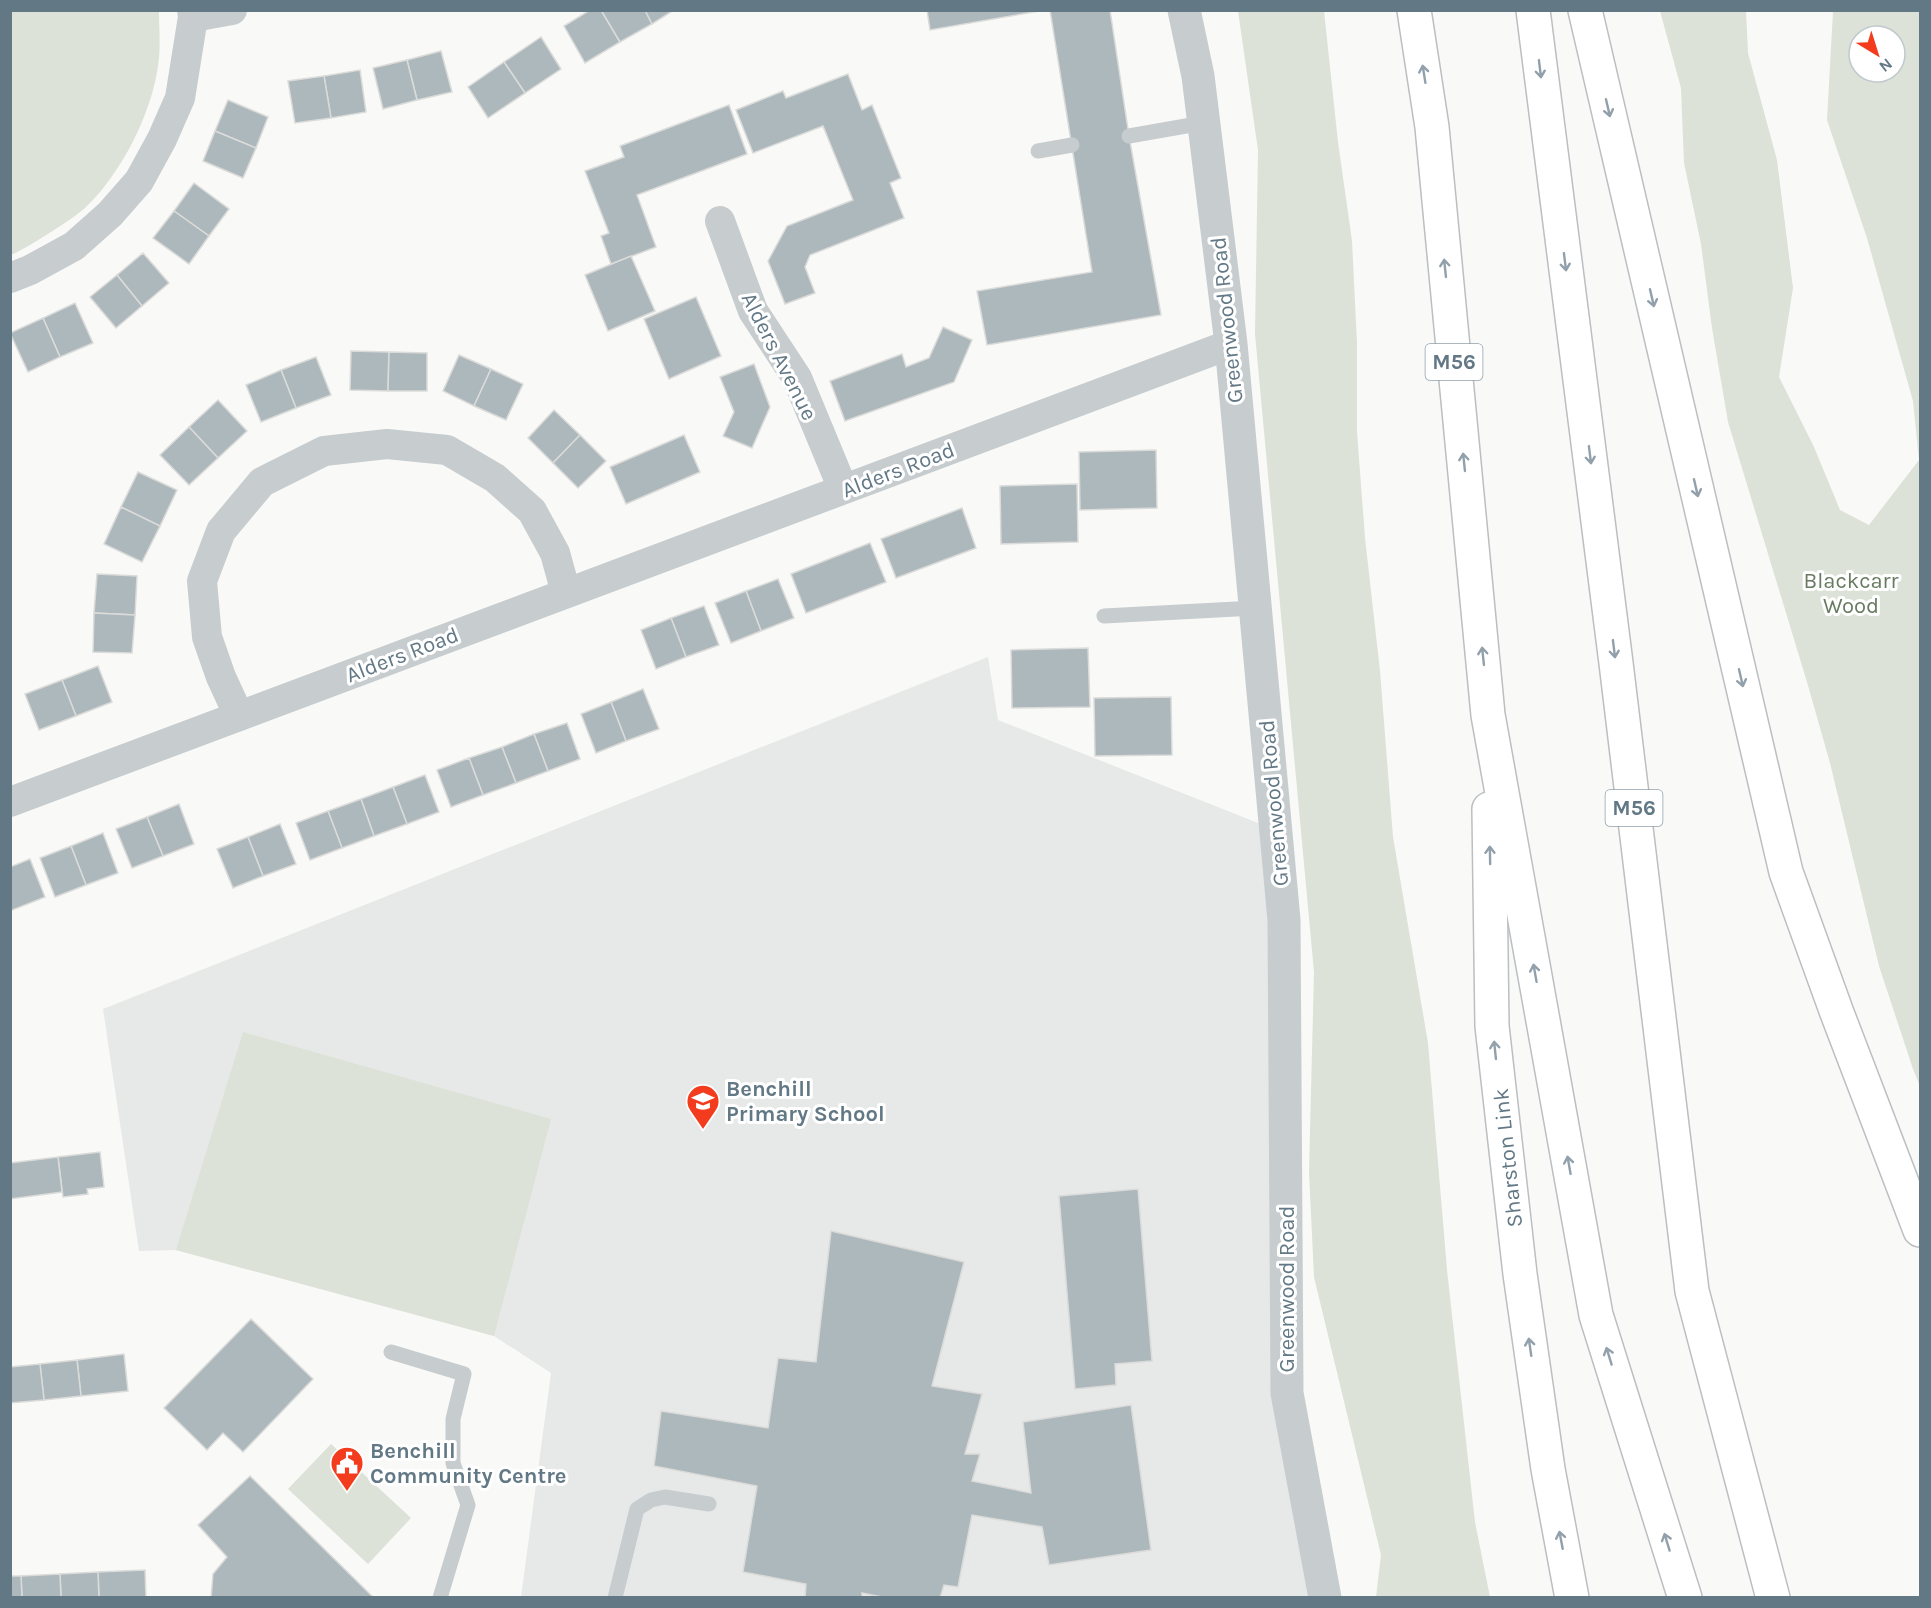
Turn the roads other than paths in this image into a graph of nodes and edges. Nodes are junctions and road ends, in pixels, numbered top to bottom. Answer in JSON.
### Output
{"nodes":[{"id":1,"x":232,"y":10,"type":"edge"},
{"id":2,"x":1184,"y":10,"type":"edge"},
{"id":3,"x":1414,"y":10,"type":"edge"},
{"id":4,"x":1533,"y":10,"type":"edge"},
{"id":5,"x":1585,"y":10,"type":"edge"},
{"id":6,"x":193,"y":14,"type":"edge"},
{"id":7,"x":1203,"y":123,"type":"junction"},
{"id":8,"x":1129,"y":136,"type":"dead end"},
{"id":9,"x":1072,"y":145,"type":"dead end"},
{"id":10,"x":1038,"y":151,"type":"dead end"},
{"id":11,"x":720,"y":221,"type":"dead end"},
{"id":12,"x":10,"y":278,"type":"edge"},
{"id":13,"x":1230,"y":344,"type":"junction"},
{"id":14,"x":843,"y":489,"type":"junction"},
{"id":15,"x":566,"y":593,"type":"junction"},
{"id":16,"x":1255,"y":608,"type":"junction"},
{"id":17,"x":1104,"y":616,"type":"dead end"},
{"id":18,"x":1488,"y":715,"type":"junction"},
{"id":19,"x":238,"y":716,"type":"junction"},
{"id":20,"x":10,"y":802,"type":"edge"},
{"id":21,"x":1920,"y":1230,"type":"edge"},
{"id":22,"x":391,"y":1352,"type":"dead end"},
{"id":23,"x":709,"y":1504,"type":"dead end"},
{"id":24,"x":440,"y":1598,"type":"edge"},
{"id":25,"x":615,"y":1598,"type":"edge"},
{"id":26,"x":1325,"y":1598,"type":"edge"},
{"id":27,"x":1572,"y":1598,"type":"edge"},
{"id":28,"x":1685,"y":1598,"type":"edge"},
{"id":29,"x":1773,"y":1598,"type":"edge"}],
"edges":[{"from":1,"to":6,"type":"street"},
{"from":2,"to":7,"type":"street","name":"Greenwood Road"},
{"from":18,"to":3,"type":"highway","number":"M56","one_way":true},
{"from":4,"to":29,"type":"highway","number":"M56","one_way":true},
{"from":5,"to":21,"type":"highway","one_way":true},
{"from":6,"to":12,"type":"street"},
{"from":7,"to":8,"type":"lane"},
{"from":7,"to":13,"type":"street","name":"Greenwood Road"},
{"from":9,"to":10,"type":"lane"},
{"from":11,"to":14,"type":"street","name":"Alders Avenue"},
{"from":13,"to":14,"type":"street","name":"Alders Road"},
{"from":13,"to":16,"type":"street","name":"Greenwood Road"},
{"from":14,"to":15,"type":"street","name":"Alders Road"},
{"from":15,"to":19,"type":"street","name":"Alders Road"},
{"from":15,"to":19,"type":"street"},
{"from":16,"to":17,"type":"lane"},
{"from":16,"to":26,"type":"street","name":"Greenwood Road"},
{"from":27,"to":18,"type":"highway","name":"Sharston Link","number":"M56","one_way":true},
{"from":28,"to":18,"type":"highway","number":"M56","one_way":true},
{"from":19,"to":20,"type":"street","name":"Alders Road"},
{"from":22,"to":24,"type":"lane"},
{"from":23,"to":25,"type":"lane"}]}
